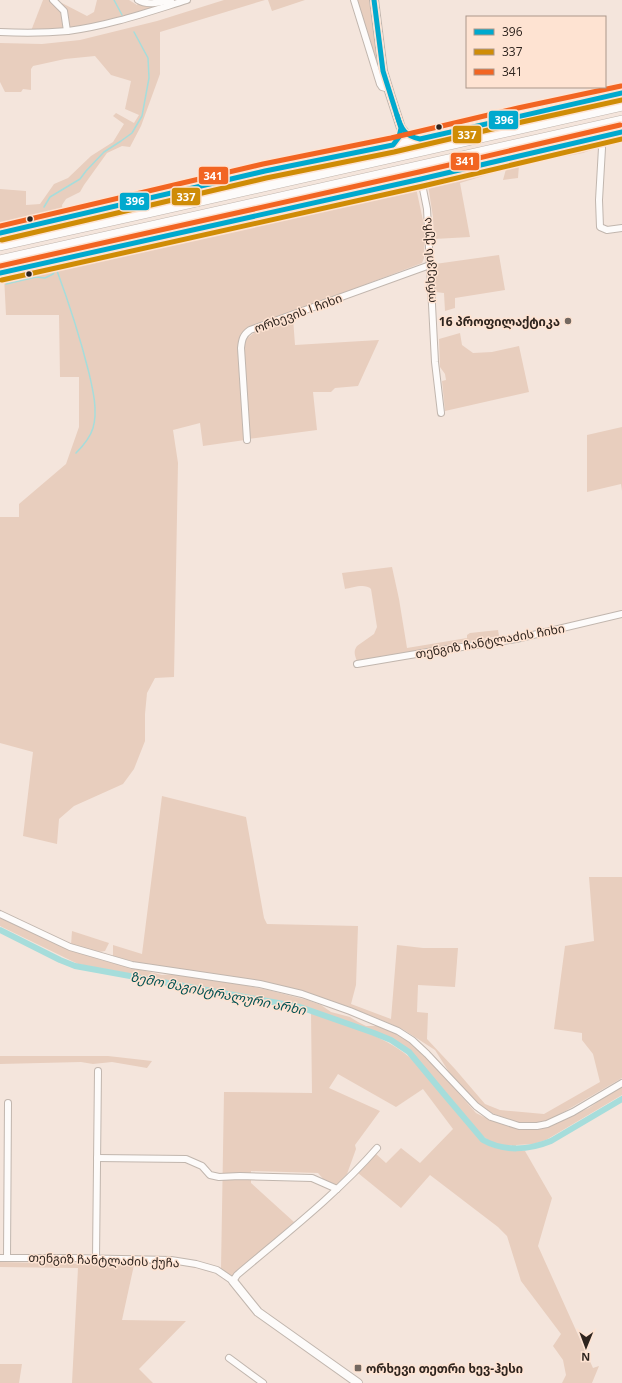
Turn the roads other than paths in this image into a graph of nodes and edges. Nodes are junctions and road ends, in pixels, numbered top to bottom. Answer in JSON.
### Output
{"nodes":[{"id":1,"x":53,"y":0,"type":"edge"},
{"id":2,"x":138,"y":0,"type":"edge"},
{"id":3,"x":171,"y":0,"type":"edge"},
{"id":4,"x":187,"y":0,"type":"edge"},
{"id":5,"x":354,"y":0,"type":"edge"},
{"id":6,"x":374,"y":0,"type":"edge"},
{"id":7,"x":67,"y":31,"type":"junction"},
{"id":8,"x":0,"y":32,"type":"edge"},
{"id":9,"x":389,"y":89,"type":"junction"},
{"id":10,"x":622,"y":93,"type":"edge"},
{"id":11,"x":622,"y":105,"type":"edge"},
{"id":12,"x":520,"y":115,"type":"junction"},
{"id":13,"x":622,"y":121,"type":"edge"},
{"id":14,"x":401,"y":128,"type":"junction"},
{"id":15,"x":622,"y":132,"type":"edge"},
{"id":16,"x":595,"y":137,"type":"junction"},
{"id":17,"x":420,"y":139,"type":"junction"},
{"id":18,"x":538,"y":140,"type":"junction"},
{"id":19,"x":457,"y":143,"type":"junction"},
{"id":20,"x":393,"y":145,"type":"junction"},
{"id":21,"x":421,"y":179,"type":"junction"},
{"id":22,"x":135,"y":215,"type":"junction"},
{"id":23,"x":67,"y":218,"type":"junction"},
{"id":24,"x":622,"y":228,"type":"edge"},
{"id":25,"x":0,"y":233,"type":"edge"},
{"id":26,"x":0,"y":245,"type":"edge"},
{"id":27,"x":0,"y":261,"type":"edge"},
{"id":28,"x":430,"y":265,"type":"junction"},
{"id":29,"x":0,"y":273,"type":"edge"},
{"id":30,"x":441,"y":413,"type":"dead end"},
{"id":31,"x":247,"y":440,"type":"dead end"},
{"id":32,"x":622,"y":614,"type":"edge"},
{"id":33,"x":357,"y":664,"type":"dead end"},
{"id":34,"x":0,"y":914,"type":"edge"},
{"id":35,"x":98,"y":1072,"type":"dead end"},
{"id":36,"x":622,"y":1083,"type":"edge"},
{"id":37,"x":8,"y":1102,"type":"dead end"},
{"id":38,"x":377,"y":1148,"type":"dead end"},
{"id":39,"x":97,"y":1158,"type":"junction"},
{"id":40,"x":337,"y":1189,"type":"junction"},
{"id":41,"x":3,"y":1258,"type":"edge"},
{"id":42,"x":96,"y":1259,"type":"junction"},
{"id":43,"x":234,"y":1281,"type":"junction"},
{"id":44,"x":229,"y":1358,"type":"dead end"},
{"id":45,"x":263,"y":1383,"type":"edge"},
{"id":46,"x":358,"y":1383,"type":"edge"}],
"edges":[{"from":1,"to":7,"type":"street"},
{"from":2,"to":3,"type":"street"},
{"from":4,"to":7,"type":"street"},
{"from":5,"to":9,"type":"street"},
{"from":6,"to":9,"type":"street"},
{"from":7,"to":8,"type":"street"},
{"from":9,"to":14,"type":"street"},
{"from":10,"to":12,"type":"street"},
{"from":11,"to":19,"type":"highway"},
{"from":12,"to":17,"type":"street"},
{"from":12,"to":19,"type":"highway"},
{"from":13,"to":18,"type":"highway"},
{"from":14,"to":17,"type":"street"},
{"from":14,"to":20,"type":"street"},
{"from":15,"to":16,"type":"street"},
{"from":16,"to":18,"type":"highway"},
{"from":16,"to":21,"type":"street"},
{"from":16,"to":24,"type":"street"},
{"from":17,"to":20,"type":"street"},
{"from":18,"to":27,"type":"highway"},
{"from":19,"to":22,"type":"highway"},
{"from":20,"to":23,"type":"street"},
{"from":21,"to":28,"type":"street","name":"ორხევის ქუჩა"},
{"from":21,"to":29,"type":"street"},
{"from":22,"to":23,"type":"highway"},
{"from":22,"to":26,"type":"highway"},
{"from":23,"to":25,"type":"street"},
{"from":28,"to":30,"type":"street","name":"ორხევის ქუჩა"},
{"from":28,"to":31,"type":"street","name":"ორხევის I ჩიხი"},
{"from":32,"to":33,"type":"street","name":"თენგიზ ჩანტლაძის ჩიხი"},
{"from":34,"to":36,"type":"street"},
{"from":35,"to":39,"type":"street"},
{"from":37,"to":41,"type":"street"},
{"from":38,"to":40,"type":"street"},
{"from":39,"to":40,"type":"street"},
{"from":39,"to":42,"type":"street"},
{"from":40,"to":43,"type":"street"},
{"from":41,"to":42,"type":"street","name":"თენგიზ ჩანტლაძის ქუჩა"},
{"from":42,"to":43,"type":"street","name":"თენგიზ ჩანტლაძის ქუჩა"},
{"from":43,"to":46,"type":"street","name":"თენგიზ ჩანტლაძის ქუჩა"},
{"from":44,"to":45,"type":"street"}]}
